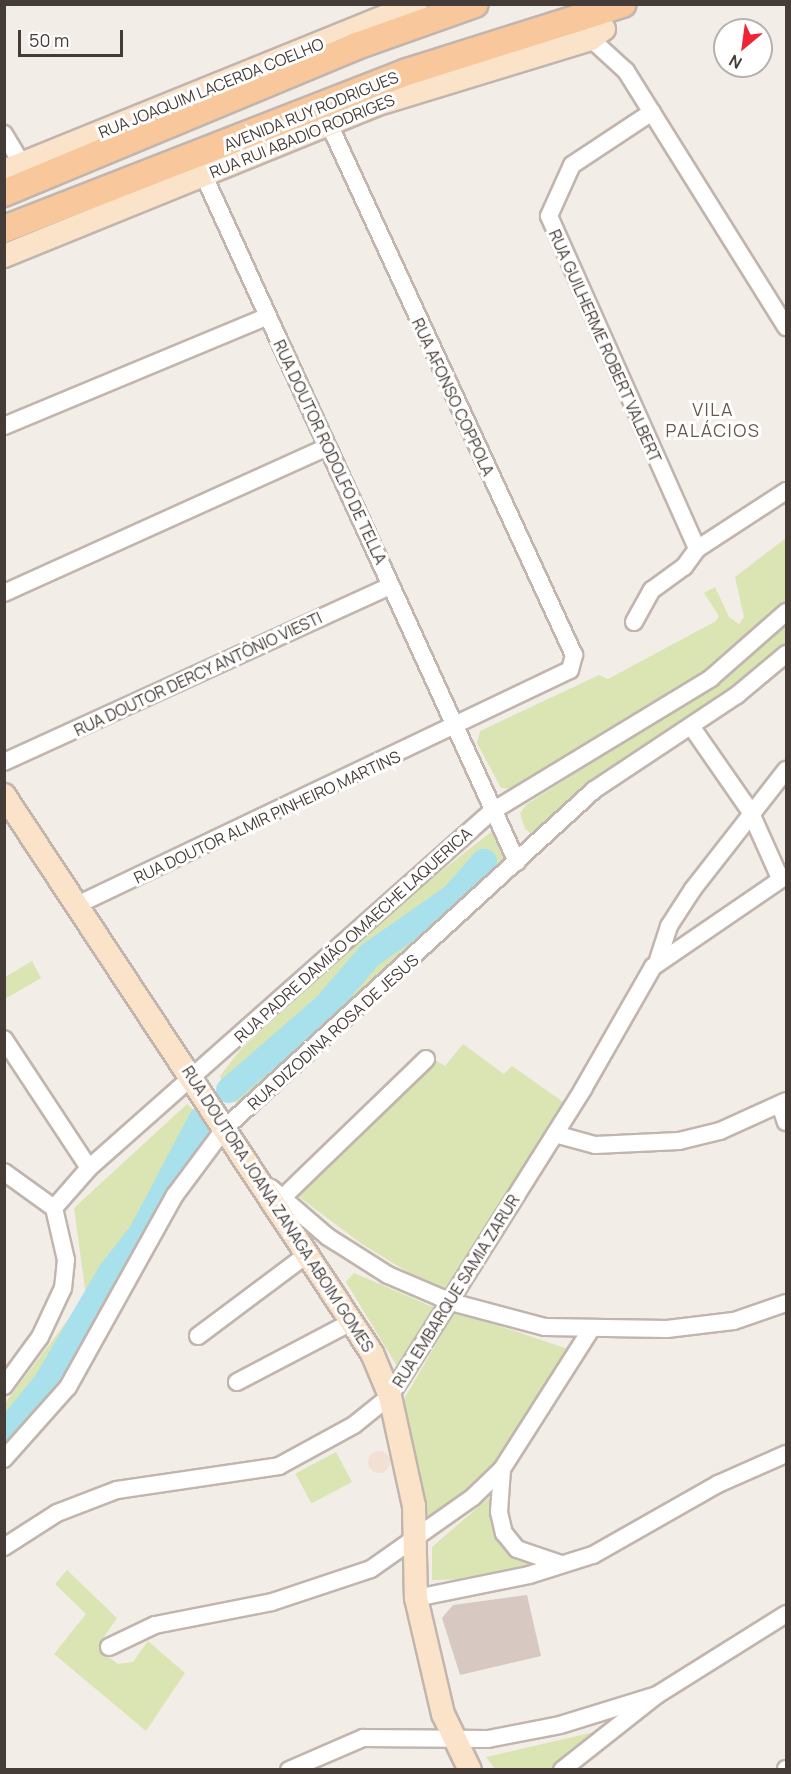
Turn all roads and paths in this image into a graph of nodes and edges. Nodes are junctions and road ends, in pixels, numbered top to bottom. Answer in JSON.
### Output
{"nodes":[{"id":1,"x":416,"y":4,"type":"edge"},
{"id":2,"x":475,"y":4,"type":"edge"},
{"id":3,"x":623,"y":4,"type":"edge"},
{"id":4,"x":595,"y":21,"type":"edge"},
{"id":5,"x":652,"y":112,"type":"junction"},
{"id":6,"x":329,"y":124,"type":"junction"},
{"id":7,"x":4,"y":134,"type":"edge"},
{"id":8,"x":14,"y":167,"type":"edge"},
{"id":9,"x":204,"y":176,"type":"junction"},
{"id":10,"x":4,"y":193,"type":"edge"},
{"id":11,"x":4,"y":229,"type":"edge"},
{"id":12,"x":4,"y":256,"type":"edge"},
{"id":13,"x":268,"y":316,"type":"junction"},
{"id":14,"x":786,"y":327,"type":"edge"},
{"id":15,"x":4,"y":426,"type":"edge"},
{"id":16,"x":327,"y":447,"type":"junction"},
{"id":17,"x":786,"y":491,"type":"edge"},
{"id":18,"x":697,"y":549,"type":"junction"},
{"id":19,"x":391,"y":586,"type":"junction"},
{"id":20,"x":4,"y":594,"type":"edge"},
{"id":21,"x":786,"y":612,"type":"edge"},
{"id":22,"x":634,"y":622,"type":"dead end"},
{"id":23,"x":786,"y":654,"type":"edge"},
{"id":24,"x":691,"y":726,"type":"junction"},
{"id":25,"x":456,"y":728,"type":"junction"},
{"id":26,"x":4,"y":762,"type":"edge"},
{"id":27,"x":786,"y":770,"type":"edge"},
{"id":28,"x":4,"y":795,"type":"edge"},
{"id":29,"x":750,"y":811,"type":"junction"},
{"id":30,"x":491,"y":812,"type":"junction"},
{"id":31,"x":517,"y":862,"type":"junction"},
{"id":32,"x":783,"y":877,"type":"edge"},
{"id":33,"x":77,"y":905,"type":"junction"},
{"id":34,"x":656,"y":963,"type":"junction"},
{"id":35,"x":4,"y":1039,"type":"edge"},
{"id":36,"x":426,"y":1059,"type":"dead end"},
{"id":37,"x":194,"y":1080,"type":"junction"},
{"id":38,"x":783,"y":1103,"type":"edge"},
{"id":39,"x":786,"y":1122,"type":"edge"},
{"id":40,"x":225,"y":1128,"type":"junction"},
{"id":41,"x":555,"y":1134,"type":"junction"},
{"id":42,"x":89,"y":1168,"type":"junction"},
{"id":43,"x":4,"y":1172,"type":"edge"},
{"id":44,"x":279,"y":1202,"type":"junction"},
{"id":45,"x":54,"y":1208,"type":"junction"},
{"id":46,"x":309,"y":1253,"type":"junction"},
{"id":47,"x":451,"y":1302,"type":"junction"},
{"id":48,"x":786,"y":1303,"type":"edge"},
{"id":49,"x":353,"y":1321,"type":"junction"},
{"id":50,"x":591,"y":1331,"type":"junction"},
{"id":51,"x":198,"y":1336,"type":"dead end"},
{"id":52,"x":7,"y":1378,"type":"edge"},
{"id":53,"x":237,"y":1382,"type":"dead end"},
{"id":54,"x":390,"y":1396,"type":"junction"},
{"id":55,"x":786,"y":1454,"type":"edge"},
{"id":56,"x":4,"y":1459,"type":"edge"},
{"id":57,"x":502,"y":1469,"type":"junction"},
{"id":58,"x":416,"y":1538,"type":"junction"},
{"id":59,"x":6,"y":1544,"type":"edge"},
{"id":60,"x":565,"y":1565,"type":"junction"},
{"id":61,"x":416,"y":1598,"type":"junction"},
{"id":62,"x":786,"y":1614,"type":"edge"},
{"id":63,"x":109,"y":1647,"type":"dead end"},
{"id":64,"x":657,"y":1695,"type":"junction"},
{"id":65,"x":452,"y":1736,"type":"junction"},
{"id":66,"x":289,"y":1770,"type":"edge"},
{"id":67,"x":470,"y":1770,"type":"edge"},
{"id":68,"x":562,"y":1770,"type":"edge"}],
"edges":[{"from":1,"to":8,"type":"street","name":"RUA JOAQUIM LACERDA COELHO"},
{"from":2,"to":10,"type":"main road"},
{"from":3,"to":4,"type":"main road","name":"AVENIDA RUY RODRIGUES"},
{"from":4,"to":5,"type":"street"},
{"from":4,"to":6,"type":"street","name":"RUA RUI ABADIO RODRIGES"},
{"from":4,"to":11,"type":"main road","name":"AVENIDA RUY RODRIGUES"},
{"from":5,"to":14,"type":"street"},
{"from":5,"to":18,"type":"street","name":"RUA GUILHERME ROBERT VALBERT"},
{"from":6,"to":9,"type":"street","name":"RUA RUI ABADIO RODRIGES"},
{"from":6,"to":25,"type":"street","name":"RUA AFONSO COPPOLA"},
{"from":7,"to":8,"type":"street"},
{"from":9,"to":12,"type":"street","name":"RUA RUI ABADIO RODRIGES"},
{"from":9,"to":13,"type":"street","name":"RUA DOUTOR RODOLFO DE TELLA"},
{"from":13,"to":15,"type":"street"},
{"from":13,"to":16,"type":"street","name":"RUA DOUTOR RODOLFO DE TELLA"},
{"from":16,"to":19,"type":"street","name":"RUA DOUTOR RODOLFO DE TELLA"},
{"from":16,"to":20,"type":"street"},
{"from":17,"to":18,"type":"street"},
{"from":18,"to":22,"type":"street"},
{"from":19,"to":25,"type":"street","name":"RUA DOUTOR RODOLFO DE TELLA"},
{"from":19,"to":26,"type":"street","name":"RUA DOUTOR DERCY ANTÔNIO VIESTI"},
{"from":21,"to":30,"type":"street","name":"RUA PADRE DAMIÃO OMAECHE LAQUERICA"},
{"from":23,"to":24,"type":"street","name":"RUA DIZODINA ROSA DE JESUS"},
{"from":24,"to":29,"type":"street"},
{"from":24,"to":31,"type":"street","name":"RUA DIZODINA ROSA DE JESUS"},
{"from":25,"to":30,"type":"street"},
{"from":25,"to":33,"type":"street","name":"RUA DOUTOR ALMIR PINHEIRO MARTINS"},
{"from":27,"to":29,"type":"street"},
{"from":28,"to":33,"type":"street","name":"RUA DOUTORA JOANA ZANAGA ABOIM GOMES"},
{"from":29,"to":32,"type":"street"},
{"from":29,"to":34,"type":"street"},
{"from":30,"to":31,"type":"street"},
{"from":30,"to":37,"type":"street","name":"RUA PADRE DAMIÃO OMAECHE LAQUERICA"},
{"from":31,"to":40,"type":"street","name":"RUA DIZODINA ROSA DE JESUS"},
{"from":32,"to":34,"type":"street"},
{"from":33,"to":37,"type":"street","name":"RUA DOUTORA JOANA ZANAGA ABOIM GOMES"},
{"from":34,"to":41,"type":"street","name":"RUA EMBARQUE SAMIA ZARUR"},
{"from":35,"to":42,"type":"street"},
{"from":36,"to":44,"type":"street"},
{"from":37,"to":40,"type":"street","name":"RUA DOUTORA JOANA ZANAGA ABOIM GOMES"},
{"from":37,"to":42,"type":"street","name":"RUA PADRE DAMIÃO OMAECHE LAQUERICA"},
{"from":38,"to":39,"type":"street"},
{"from":38,"to":41,"type":"street"},
{"from":40,"to":44,"type":"street","name":"RUA DOUTORA JOANA ZANAGA ABOIM GOMES"},
{"from":40,"to":56,"type":"street","name":"RUA DIZODINA ROSA DE JESUS"},
{"from":41,"to":47,"type":"street","name":"RUA EMBARQUE SAMIA ZARUR"},
{"from":42,"to":45,"type":"street","name":"RUA PADRE DAMIÃO OMAECHE LAQUERICA"},
{"from":43,"to":45,"type":"street"},
{"from":44,"to":46,"type":"street","name":"RUA DOUTORA JOANA ZANAGA ABOIM GOMES"},
{"from":44,"to":47,"type":"street"},
{"from":45,"to":52,"type":"street"},
{"from":46,"to":49,"type":"street","name":"RUA DOUTORA JOANA ZANAGA ABOIM GOMES"},
{"from":46,"to":51,"type":"street"},
{"from":47,"to":50,"type":"street"},
{"from":47,"to":54,"type":"street","name":"RUA EMBARQUE SAMIA ZARUR"},
{"from":48,"to":50,"type":"street"},
{"from":49,"to":53,"type":"street"},
{"from":49,"to":54,"type":"street","name":"RUA DOUTORA JOANA ZANAGA ABOIM GOMES"},
{"from":50,"to":57,"type":"street"},
{"from":54,"to":58,"type":"street","name":"RUA DOUTORA JOANA ZANAGA ABOIM GOMES"},
{"from":54,"to":59,"type":"street","name":"RUA EMBARQUE SAMIA ZARUR"},
{"from":55,"to":60,"type":"street"},
{"from":57,"to":58,"type":"street"},
{"from":57,"to":60,"type":"street"},
{"from":58,"to":61,"type":"street","name":"RUA DOUTORA JOANA ZANAGA ABOIM GOMES"},
{"from":58,"to":63,"type":"street"},
{"from":60,"to":61,"type":"street"},
{"from":61,"to":65,"type":"street","name":"RUA DOUTORA JOANA ZANAGA ABOIM GOMES"},
{"from":62,"to":64,"type":"street"},
{"from":64,"to":65,"type":"street"},
{"from":64,"to":68,"type":"street"},
{"from":65,"to":66,"type":"street"},
{"from":65,"to":67,"type":"street","name":"RUA DOUTORA JOANA ZANAGA ABOIM GOMES"}]}
